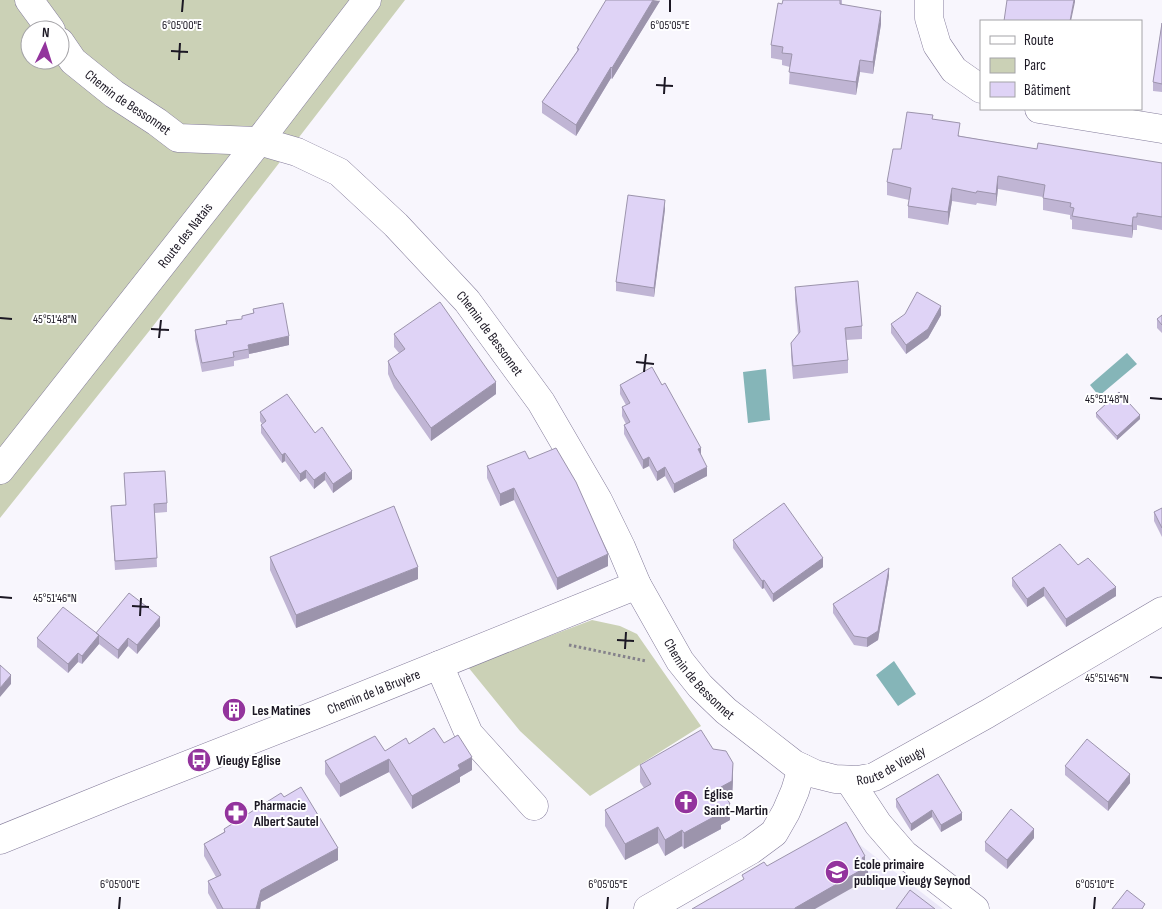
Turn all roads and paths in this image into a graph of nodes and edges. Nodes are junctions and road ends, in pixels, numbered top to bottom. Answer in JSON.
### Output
{"nodes":[{"id":1,"x":29,"y":0,"type":"edge"},
{"id":2,"x":367,"y":0,"type":"edge"},
{"id":3,"x":929,"y":0,"type":"edge"},
{"id":4,"x":44,"y":20,"type":"edge"},
{"id":5,"x":70,"y":56,"type":"edge"},
{"id":6,"x":980,"y":88,"type":"edge"},
{"id":7,"x":1045,"y":110,"type":"edge"},
{"id":8,"x":1162,"y":128,"type":"edge"},
{"id":9,"x":259,"y":141,"type":"junction"},
{"id":10,"x":0,"y":470,"type":"edge"},
{"id":11,"x":637,"y":585,"type":"junction"},
{"id":12,"x":1162,"y":611,"type":"edge"},
{"id":13,"x":562,"y":644,"type":"dead end"},
{"id":14,"x":439,"y":665,"type":"junction"},
{"id":15,"x":687,"y":670,"type":"junction"},
{"id":16,"x":802,"y":768,"type":"junction"},
{"id":17,"x":849,"y":780,"type":"junction"},
{"id":18,"x":534,"y":806,"type":"dead end"},
{"id":19,"x":0,"y":840,"type":"edge"},
{"id":20,"x":648,"y":909,"type":"edge"},
{"id":21,"x":974,"y":909,"type":"edge"}],
"edges":[{"from":1,"to":4,"type":"street"},
{"from":2,"to":9,"type":"street","name":"Route des Natais"},
{"from":3,"to":6,"type":"street"},
{"from":5,"to":9,"type":"street","name":"Chemin de Bessonnet"},
{"from":7,"to":8,"type":"street"},
{"from":9,"to":10,"type":"street","name":"Route des Natais"},
{"from":9,"to":11,"type":"street","name":"Chemin de Bessonnet"},
{"from":11,"to":14,"type":"street","name":"Chemin de la Bruyère"},
{"from":11,"to":15,"type":"street","name":"Chemin de Bessonnet"},
{"from":12,"to":17,"type":"street","name":"Route de Vieugy"},
{"from":13,"to":15,"type":"path"},
{"from":14,"to":18,"type":"street"},
{"from":14,"to":19,"type":"street","name":"Chemin de la Bruyère"},
{"from":15,"to":16,"type":"street","name":"Chemin de Bessonnet"},
{"from":16,"to":17,"type":"street","name":"Route de Vieugy"},
{"from":16,"to":20,"type":"street"},
{"from":17,"to":21,"type":"street"}]}
